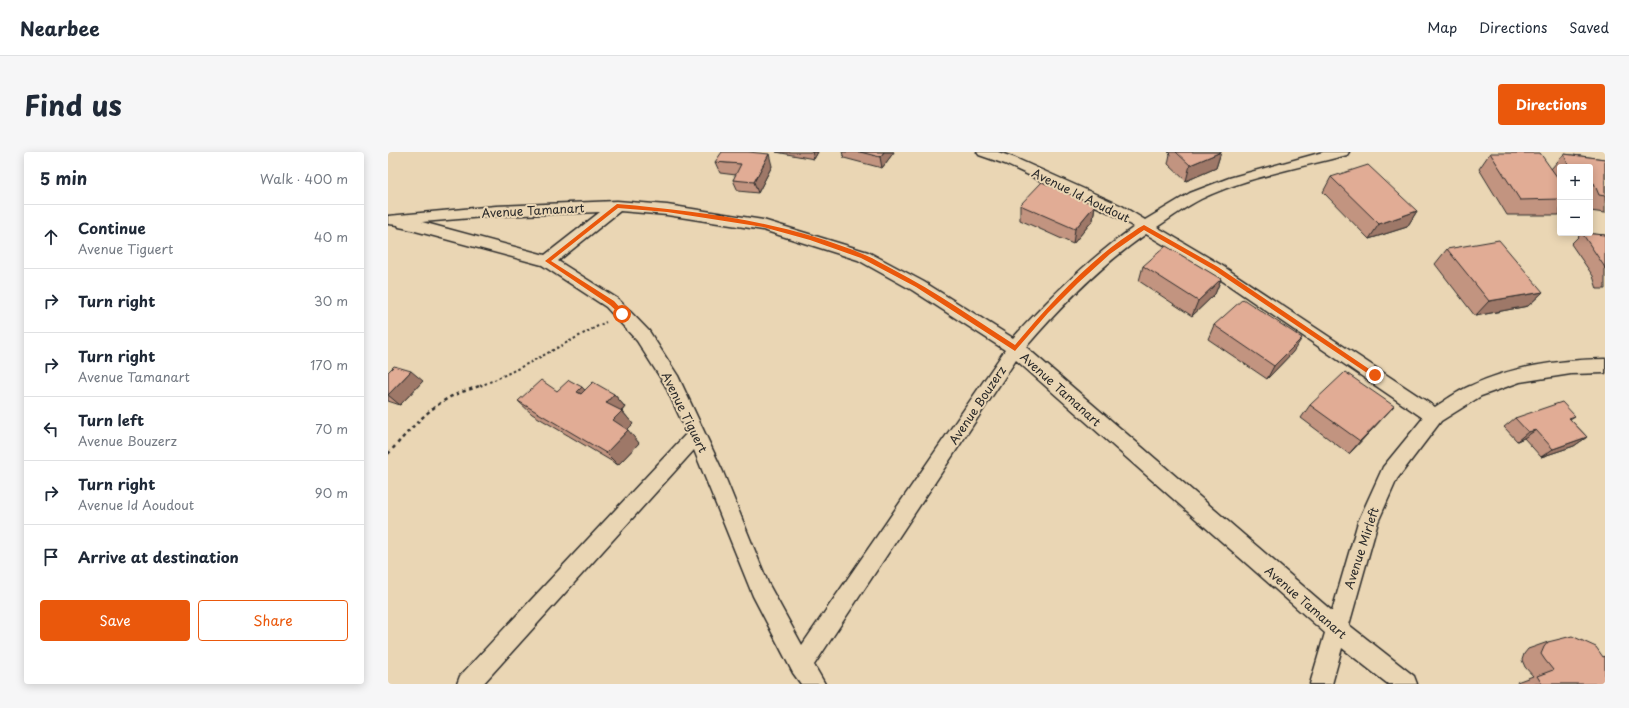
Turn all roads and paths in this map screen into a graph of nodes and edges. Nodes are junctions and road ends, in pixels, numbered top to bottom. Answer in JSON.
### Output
{"nodes":[{"id":1,"x":984,"y":152,"type":"edge"},
{"id":2,"x":1342,"y":152,"type":"edge"},
{"id":3,"x":1015,"y":156,"type":"edge"},
{"id":4,"x":617,"y":206,"type":"junction"},
{"id":5,"x":390,"y":220,"type":"edge"},
{"id":6,"x":1144,"y":227,"type":"junction"},
{"id":7,"x":547,"y":261,"type":"junction"},
{"id":8,"x":622,"y":314,"type":"junction"},
{"id":9,"x":1015,"y":348,"type":"junction"},
{"id":10,"x":1605,"y":366,"type":"edge"},
{"id":11,"x":1435,"y":416,"type":"junction"},
{"id":12,"x":697,"y":434,"type":"junction"},
{"id":13,"x":388,"y":454,"type":"edge"},
{"id":14,"x":1336,"y":629,"type":"junction"},
{"id":15,"x":801,"y":666,"type":"junction"},
{"id":16,"x":468,"y":684,"type":"edge"},
{"id":17,"x":814,"y":684,"type":"edge"},
{"id":18,"x":1321,"y":684,"type":"edge"},
{"id":19,"x":1406,"y":684,"type":"edge"}],
"edges":[{"from":1,"to":3,"type":"street","name":"Avenue Id Aoudout"},
{"from":2,"to":6,"type":"street","name":"Avenue Bouzerz"},
{"from":3,"to":6,"type":"street","name":"Avenue Id Aoudout"},
{"from":4,"to":5,"type":"street","name":"Avenue Tamanart"},
{"from":4,"to":7,"type":"street"},
{"from":4,"to":9,"type":"street","name":"Avenue Tamanart"},
{"from":5,"to":7,"type":"street","name":"Avenue Tiguert"},
{"from":6,"to":9,"type":"street","name":"Avenue Bouzerz"},
{"from":6,"to":11,"type":"street","name":"Avenue Id Aoudout"},
{"from":7,"to":8,"type":"street","name":"Avenue Tiguert"},
{"from":8,"to":12,"type":"street","name":"Avenue Tiguert"},
{"from":8,"to":13,"type":"path"},
{"from":9,"to":14,"type":"street","name":"Avenue Tamanart"},
{"from":9,"to":15,"type":"street","name":"Avenue Bouzerz"},
{"from":10,"to":11,"type":"street","name":"Avenue Mirleft"},
{"from":11,"to":14,"type":"street","name":"Avenue Mirleft"},
{"from":12,"to":15,"type":"street","name":"Avenue Tiguert"},
{"from":12,"to":16,"type":"street"},
{"from":14,"to":18,"type":"street","name":"Avenue Mirleft"},
{"from":14,"to":19,"type":"street","name":"Avenue Tamanart"},
{"from":15,"to":17,"type":"street","name":"Avenue Tiguert"}]}
